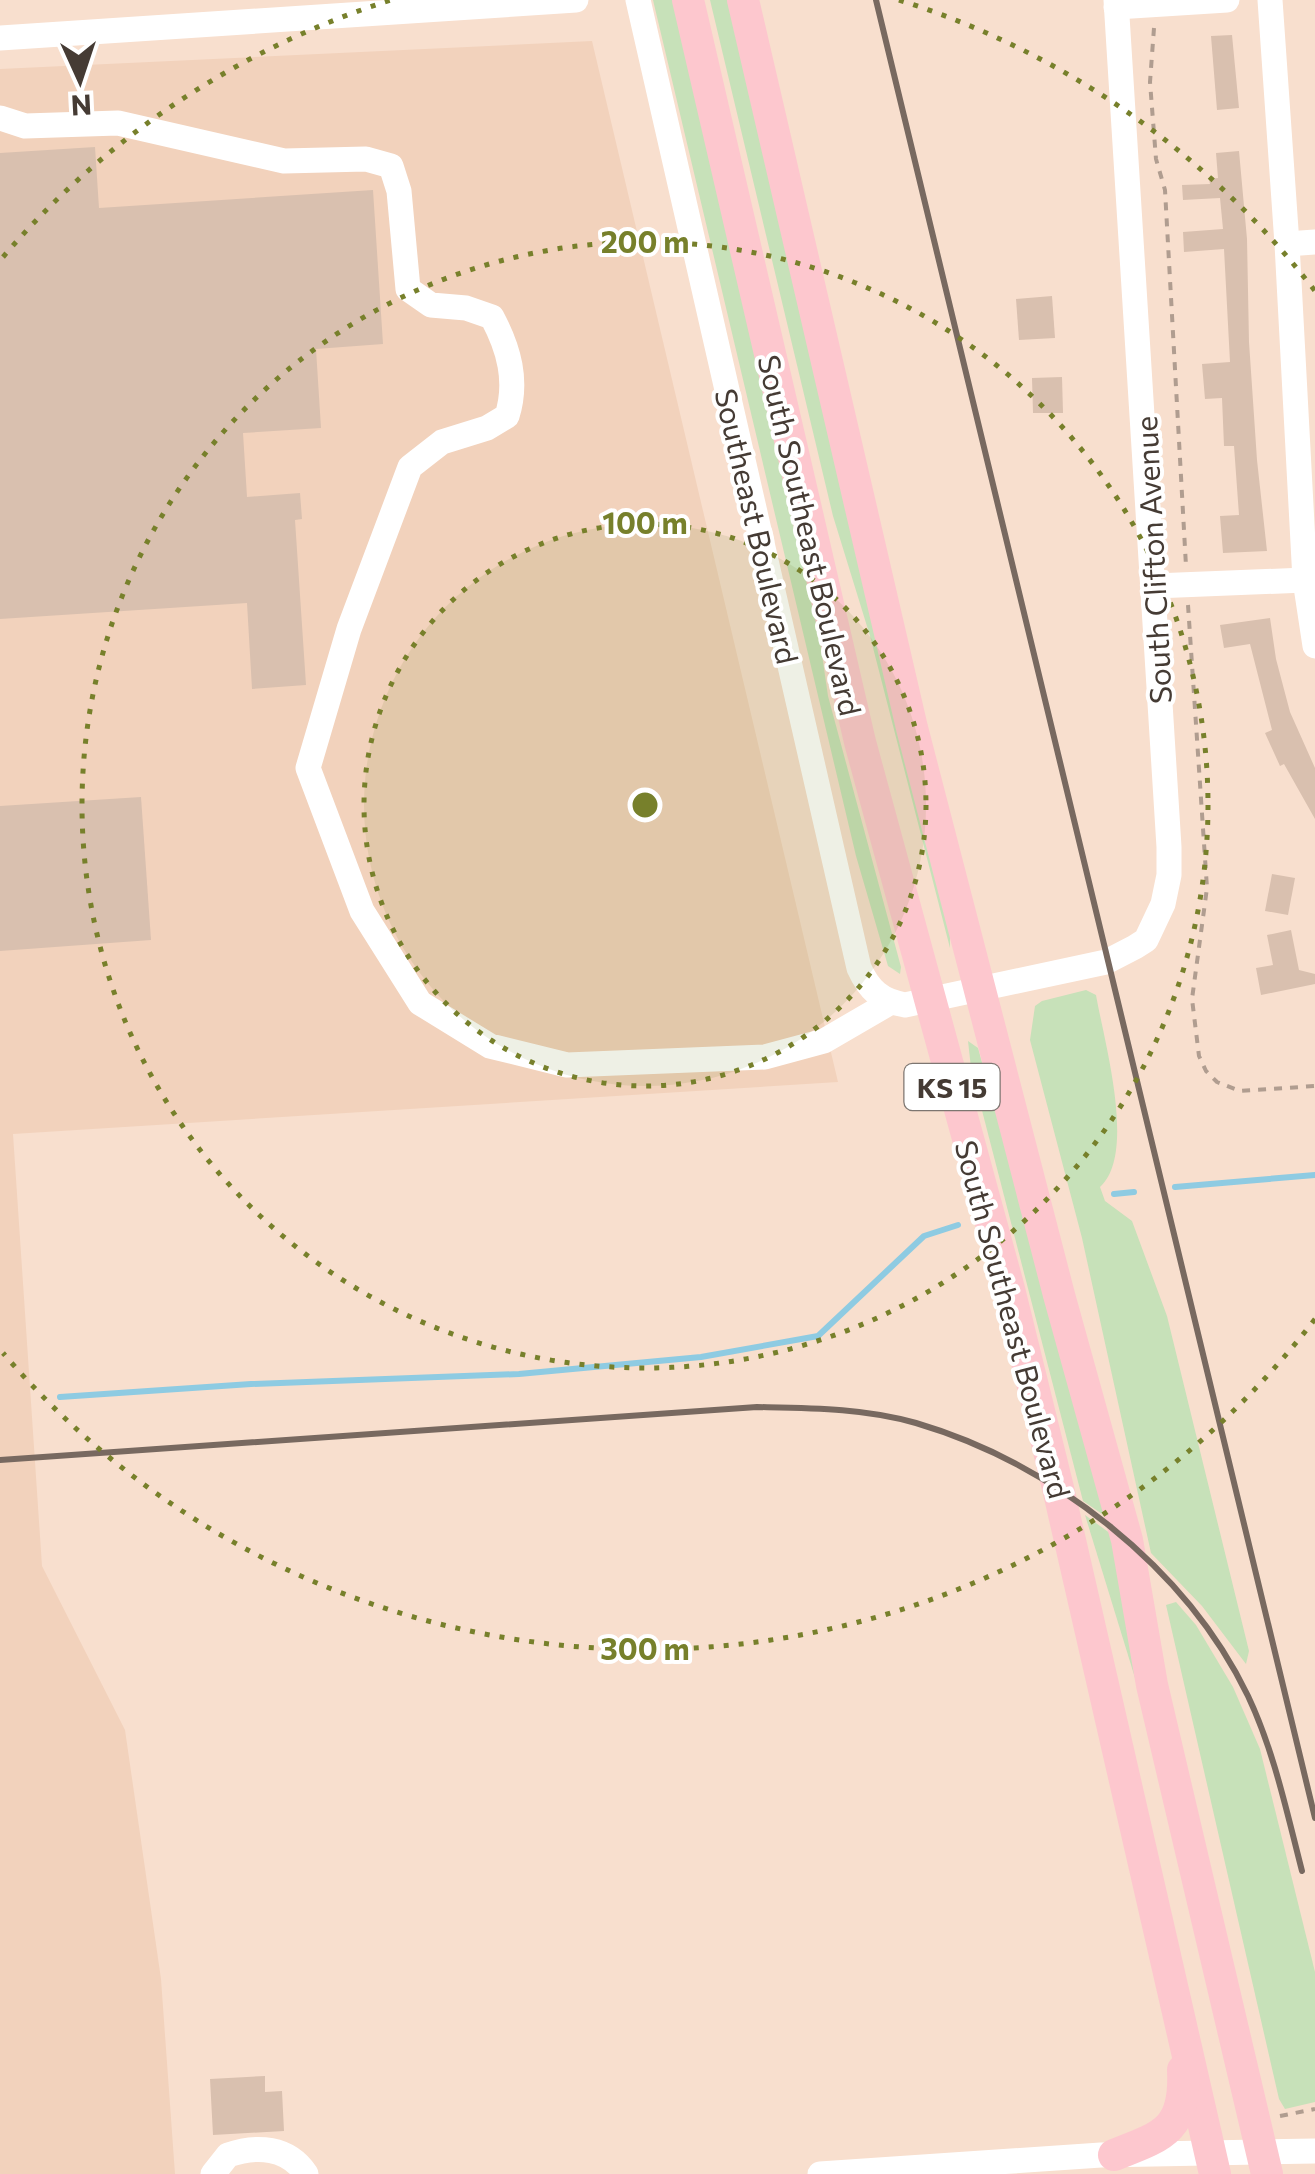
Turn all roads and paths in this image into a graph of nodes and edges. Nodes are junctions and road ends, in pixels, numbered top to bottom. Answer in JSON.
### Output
{"nodes":[{"id":1,"x":576,"y":0,"type":"edge"},
{"id":2,"x":638,"y":0,"type":"edge"},
{"id":3,"x":688,"y":0,"type":"edge"},
{"id":4,"x":743,"y":0,"type":"edge"},
{"id":5,"x":1227,"y":0,"type":"edge"},
{"id":6,"x":1270,"y":0,"type":"edge"},
{"id":7,"x":1116,"y":4,"type":"edge"},
{"id":8,"x":0,"y":38,"type":"edge"},
{"id":9,"x":0,"y":118,"type":"edge"},
{"id":10,"x":1315,"y":242,"type":"edge"},
{"id":11,"x":1287,"y":244,"type":"junction"},
{"id":12,"x":1306,"y":580,"type":"junction"},
{"id":13,"x":1154,"y":586,"type":"junction"},
{"id":14,"x":1315,"y":646,"type":"edge"},
{"id":15,"x":980,"y":992,"type":"junction"},
{"id":16,"x":890,"y":1002,"type":"junction"},
{"id":17,"x":928,"y":1002,"type":"junction"},
{"id":18,"x":1180,"y":2020,"type":"junction"},
{"id":19,"x":1315,"y":2151,"type":"edge"},
{"id":20,"x":1114,"y":2155,"type":"junction"},
{"id":21,"x":1212,"y":2164,"type":"edge"},
{"id":22,"x":1264,"y":2164,"type":"edge"},
{"id":23,"x":213,"y":2174,"type":"edge"},
{"id":24,"x":306,"y":2174,"type":"edge"},
{"id":25,"x":820,"y":2174,"type":"edge"}],
"edges":[{"from":1,"to":8,"type":"street"},
{"from":2,"to":16,"type":"street","name":"Southeast Boulevard"},
{"from":3,"to":17,"type":"main road","name":"South Southeast Boulevard","number":"KS 15"},
{"from":4,"to":15,"type":"main road","name":"South Southeast Boulevard","number":"KS 15"},
{"from":5,"to":7,"type":"street"},
{"from":6,"to":11,"type":"street"},
{"from":7,"to":13,"type":"street","name":"South Clifton Avenue"},
{"from":9,"to":16,"type":"street"},
{"from":10,"to":11,"type":"street"},
{"from":11,"to":12,"type":"street"},
{"from":12,"to":13,"type":"street"},
{"from":12,"to":14,"type":"street"},
{"from":13,"to":15,"type":"street","name":"South Clifton Avenue"},
{"from":15,"to":17,"type":"street","name":"South Clifton Avenue"},
{"from":15,"to":22,"type":"main road","name":"South Southeast Boulevard","number":"KS 15"},
{"from":16,"to":17,"type":"street"},
{"from":17,"to":18,"type":"main road","name":"South Southeast Boulevard","number":"KS 15"},
{"from":18,"to":20,"type":"main road"},
{"from":18,"to":21,"type":"main road","name":"South Southeast Boulevard","number":"KS 15"},
{"from":19,"to":22,"type":"street"},
{"from":20,"to":21,"type":"street"},
{"from":20,"to":25,"type":"street"},
{"from":21,"to":22,"type":"street"},
{"from":23,"to":24,"type":"street"}]}
